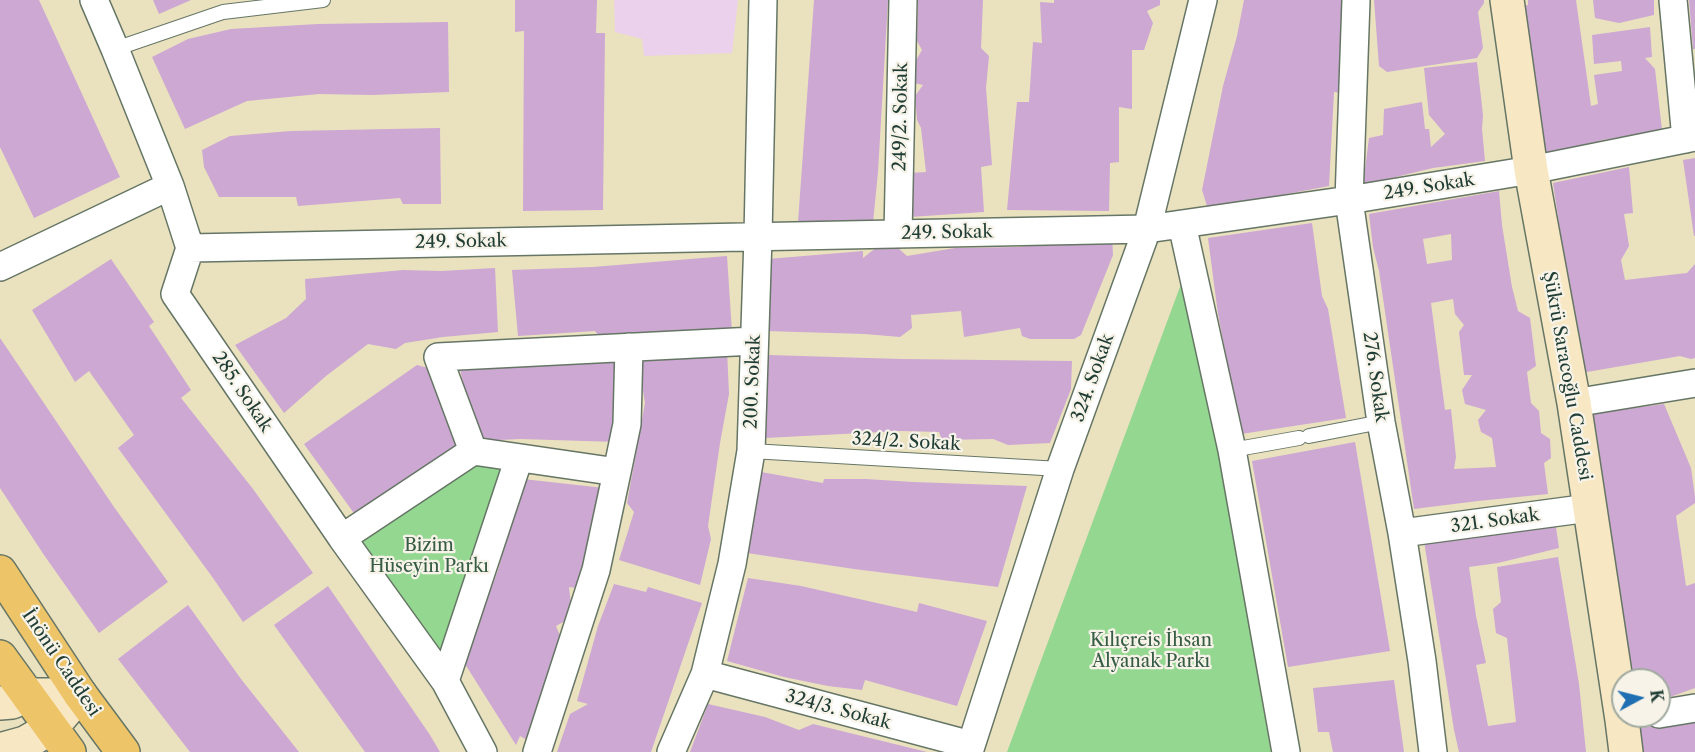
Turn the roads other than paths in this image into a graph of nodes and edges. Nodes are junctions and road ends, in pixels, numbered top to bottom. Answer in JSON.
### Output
{"nodes":[{"id":1,"x":94,"y":0,"type":"edge"},
{"id":2,"x":323,"y":0,"type":"edge"},
{"id":3,"x":763,"y":0,"type":"edge"},
{"id":4,"x":903,"y":0,"type":"edge"},
{"id":5,"x":1203,"y":0,"type":"edge"},
{"id":6,"x":1356,"y":0,"type":"edge"},
{"id":7,"x":1507,"y":0,"type":"edge"},
{"id":8,"x":1673,"y":0,"type":"edge"},
{"id":9,"x":115,"y":50,"type":"junction"},
{"id":10,"x":1691,"y":138,"type":"edge"},
{"id":11,"x":1531,"y":171,"type":"junction"},
{"id":12,"x":170,"y":186,"type":"junction"},
{"id":13,"x":1349,"y":200,"type":"junction"},
{"id":14,"x":1182,"y":224,"type":"junction"},
{"id":15,"x":1148,"y":229,"type":"junction"},
{"id":16,"x":898,"y":234,"type":"junction"},
{"id":17,"x":758,"y":237,"type":"junction"},
{"id":18,"x":190,"y":248,"type":"junction"},
{"id":19,"x":0,"y":267,"type":"edge"},
{"id":20,"x":754,"y":341,"type":"junction"},
{"id":21,"x":629,"y":347,"type":"junction"},
{"id":22,"x":1695,"y":383,"type":"edge"},
{"id":23,"x":1574,"y":403,"type":"junction"},
{"id":24,"x":1381,"y":422,"type":"junction"},
{"id":25,"x":1232,"y":450,"type":"junction"},
{"id":26,"x":473,"y":451,"type":"junction"},
{"id":27,"x":751,"y":451,"type":"junction"},
{"id":28,"x":519,"y":458,"type":"junction"},
{"id":29,"x":1060,"y":469,"type":"junction"},
{"id":30,"x":616,"y":472,"type":"junction"},
{"id":31,"x":1589,"y":508,"type":"junction"},
{"id":32,"x":1402,"y":534,"type":"junction"},
{"id":33,"x":342,"y":538,"type":"junction"},
{"id":34,"x":0,"y":572,"type":"edge"},
{"id":35,"x":0,"y":657,"type":"edge"},
{"id":36,"x":705,"y":674,"type":"junction"},
{"id":37,"x":445,"y":681,"type":"junction"},
{"id":38,"x":80,"y":694,"type":"junction"},
{"id":39,"x":14,"y":699,"type":"edge"},
{"id":40,"x":1695,"y":708,"type":"edge"},
{"id":41,"x":1671,"y":712,"type":"edge"},
{"id":42,"x":1632,"y":729,"type":"edge"},
{"id":43,"x":60,"y":740,"type":"edge"},
{"id":44,"x":970,"y":748,"type":"edge"},
{"id":45,"x":0,"y":750,"type":"edge"},
{"id":46,"x":123,"y":752,"type":"edge"},
{"id":47,"x":483,"y":752,"type":"edge"},
{"id":48,"x":537,"y":752,"type":"edge"},
{"id":49,"x":671,"y":752,"type":"edge"},
{"id":50,"x":1286,"y":752,"type":"edge"},
{"id":51,"x":1433,"y":752,"type":"edge"}],
"edges":[{"from":1,"to":9,"type":"street"},
{"from":2,"to":9,"type":"lane"},
{"from":3,"to":17,"type":"street","name":"200. Sokak"},
{"from":4,"to":16,"type":"street","name":"249/2. Sokak"},
{"from":5,"to":15,"type":"street","name":"324. Sokak"},
{"from":6,"to":13,"type":"street","name":"276. Sokak"},
{"from":7,"to":11,"type":"street","name":"Şükrü Saracoğlu Caddesi"},
{"from":8,"to":10,"type":"street"},
{"from":9,"to":12,"type":"street"},
{"from":10,"to":11,"type":"street","name":"249. Sokak"},
{"from":11,"to":13,"type":"street","name":"249. Sokak"},
{"from":11,"to":23,"type":"street","name":"Şükrü Saracoğlu Caddesi"},
{"from":12,"to":18,"type":"street"},
{"from":12,"to":19,"type":"street"},
{"from":13,"to":14,"type":"street","name":"249. Sokak"},
{"from":13,"to":24,"type":"street","name":"276. Sokak"},
{"from":14,"to":15,"type":"street","name":"249. Sokak"},
{"from":14,"to":25,"type":"street"},
{"from":15,"to":16,"type":"street","name":"249. Sokak"},
{"from":15,"to":29,"type":"street","name":"324. Sokak"},
{"from":16,"to":17,"type":"street","name":"249. Sokak"},
{"from":17,"to":18,"type":"street","name":"249. Sokak"},
{"from":17,"to":20,"type":"street","name":"200. Sokak"},
{"from":18,"to":33,"type":"street","name":"285. Sokak"},
{"from":20,"to":21,"type":"street"},
{"from":20,"to":27,"type":"street","name":"200. Sokak"},
{"from":21,"to":26,"type":"street"},
{"from":21,"to":30,"type":"street"},
{"from":22,"to":23,"type":"street"},
{"from":23,"to":31,"type":"street","name":"Şükrü Saracoğlu Caddesi"},
{"from":24,"to":25,"type":"lane"},
{"from":24,"to":32,"type":"street","name":"276. Sokak"},
{"from":25,"to":50,"type":"street"},
{"from":26,"to":28,"type":"street"},
{"from":26,"to":33,"type":"street"},
{"from":27,"to":29,"type":"lane","name":"324/2. Sokak"},
{"from":27,"to":36,"type":"street","name":"200. Sokak"},
{"from":28,"to":30,"type":"street"},
{"from":28,"to":37,"type":"street"},
{"from":29,"to":44,"type":"street","name":"324. Sokak"},
{"from":30,"to":48,"type":"street"},
{"from":31,"to":32,"type":"street","name":"321. Sokak"},
{"from":31,"to":42,"type":"street","name":"Şükrü Saracoğlu Caddesi"},
{"from":32,"to":51,"type":"street","name":"276. Sokak"},
{"from":33,"to":37,"type":"street","name":"285. Sokak"},
{"from":34,"to":38,"type":"main road","name":"İnönü Caddesi"},
{"from":35,"to":39,"type":"main road"},
{"from":36,"to":44,"type":"street","name":"324/3. Sokak"},
{"from":36,"to":49,"type":"street","name":"200. Sokak"},
{"from":37,"to":47,"type":"street","name":"285. Sokak"},
{"from":38,"to":39,"type":"street"},
{"from":38,"to":43,"type":"street"},
{"from":38,"to":46,"type":"main road","name":"İnönü Caddesi"},
{"from":39,"to":43,"type":"main road"},
{"from":40,"to":41,"type":"street"},
{"from":43,"to":45,"type":"street"}]}
